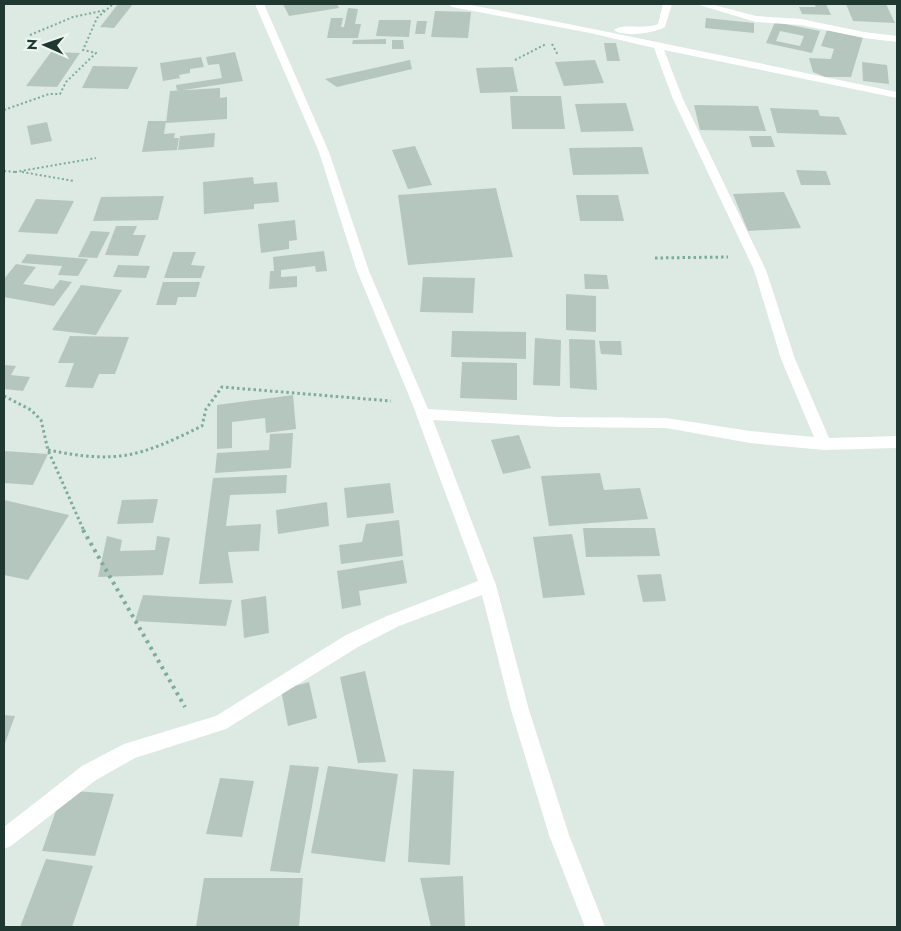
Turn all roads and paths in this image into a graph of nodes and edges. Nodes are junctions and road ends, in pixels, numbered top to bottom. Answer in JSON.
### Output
{"nodes":[{"id":1,"x":113,"y":4,"type":"edge"},
{"id":2,"x":259,"y":4,"type":"edge"},
{"id":3,"x":452,"y":4,"type":"edge"},
{"id":4,"x":667,"y":4,"type":"edge"},
{"id":5,"x":701,"y":4,"type":"edge"},
{"id":6,"x":471,"y":6,"type":"edge"},
{"id":7,"x":107,"y":9,"type":"junction"},
{"id":8,"x":590,"y":30,"type":"junction"},
{"id":9,"x":30,"y":35,"type":"dead end"},
{"id":10,"x":897,"y":40,"type":"edge"},
{"id":11,"x":550,"y":42,"type":"dead end"},
{"id":12,"x":658,"y":46,"type":"junction"},
{"id":13,"x":558,"y":55,"type":"dead end"},
{"id":14,"x":897,"y":95,"type":"edge"},
{"id":15,"x":4,"y":110,"type":"edge"},
{"id":16,"x":96,"y":158,"type":"dead end"},
{"id":17,"x":4,"y":171,"type":"edge"},
{"id":18,"x":15,"y":172,"type":"junction"},
{"id":19,"x":74,"y":181,"type":"dead end"},
{"id":20,"x":656,"y":258,"type":"dead end"},
{"id":21,"x":756,"y":260,"type":"junction"},
{"id":22,"x":4,"y":396,"type":"edge"},
{"id":23,"x":421,"y":409,"type":"junction"},
{"id":24,"x":897,"y":442,"type":"edge"},
{"id":25,"x":824,"y":444,"type":"junction"},
{"id":26,"x":48,"y":450,"type":"junction"},
{"id":27,"x":488,"y":584,"type":"junction"},
{"id":28,"x":198,"y":729,"type":"junction"},
{"id":29,"x":4,"y":839,"type":"edge"},
{"id":30,"x":595,"y":927,"type":"edge"}],
"edges":[{"from":1,"to":7,"type":"path"},
{"from":2,"to":23,"type":"street"},
{"from":3,"to":6,"type":"street"},
{"from":4,"to":8,"type":"street"},
{"from":5,"to":10,"type":"street"},
{"from":6,"to":8,"type":"street"},
{"from":7,"to":9,"type":"path"},
{"from":7,"to":15,"type":"path"},
{"from":8,"to":12,"type":"street"},
{"from":11,"to":13,"type":"path"},
{"from":12,"to":14,"type":"street"},
{"from":12,"to":21,"type":"street"},
{"from":16,"to":18,"type":"path"},
{"from":17,"to":18,"type":"path"},
{"from":18,"to":19,"type":"path"},
{"from":20,"to":21,"type":"path"},
{"from":21,"to":25,"type":"street"},
{"from":22,"to":26,"type":"path"},
{"from":23,"to":25,"type":"street"},
{"from":23,"to":26,"type":"path"},
{"from":23,"to":27,"type":"street"},
{"from":24,"to":25,"type":"street"},
{"from":26,"to":28,"type":"path"},
{"from":27,"to":28,"type":"street"},
{"from":27,"to":30,"type":"street"},
{"from":28,"to":29,"type":"street"}]}
